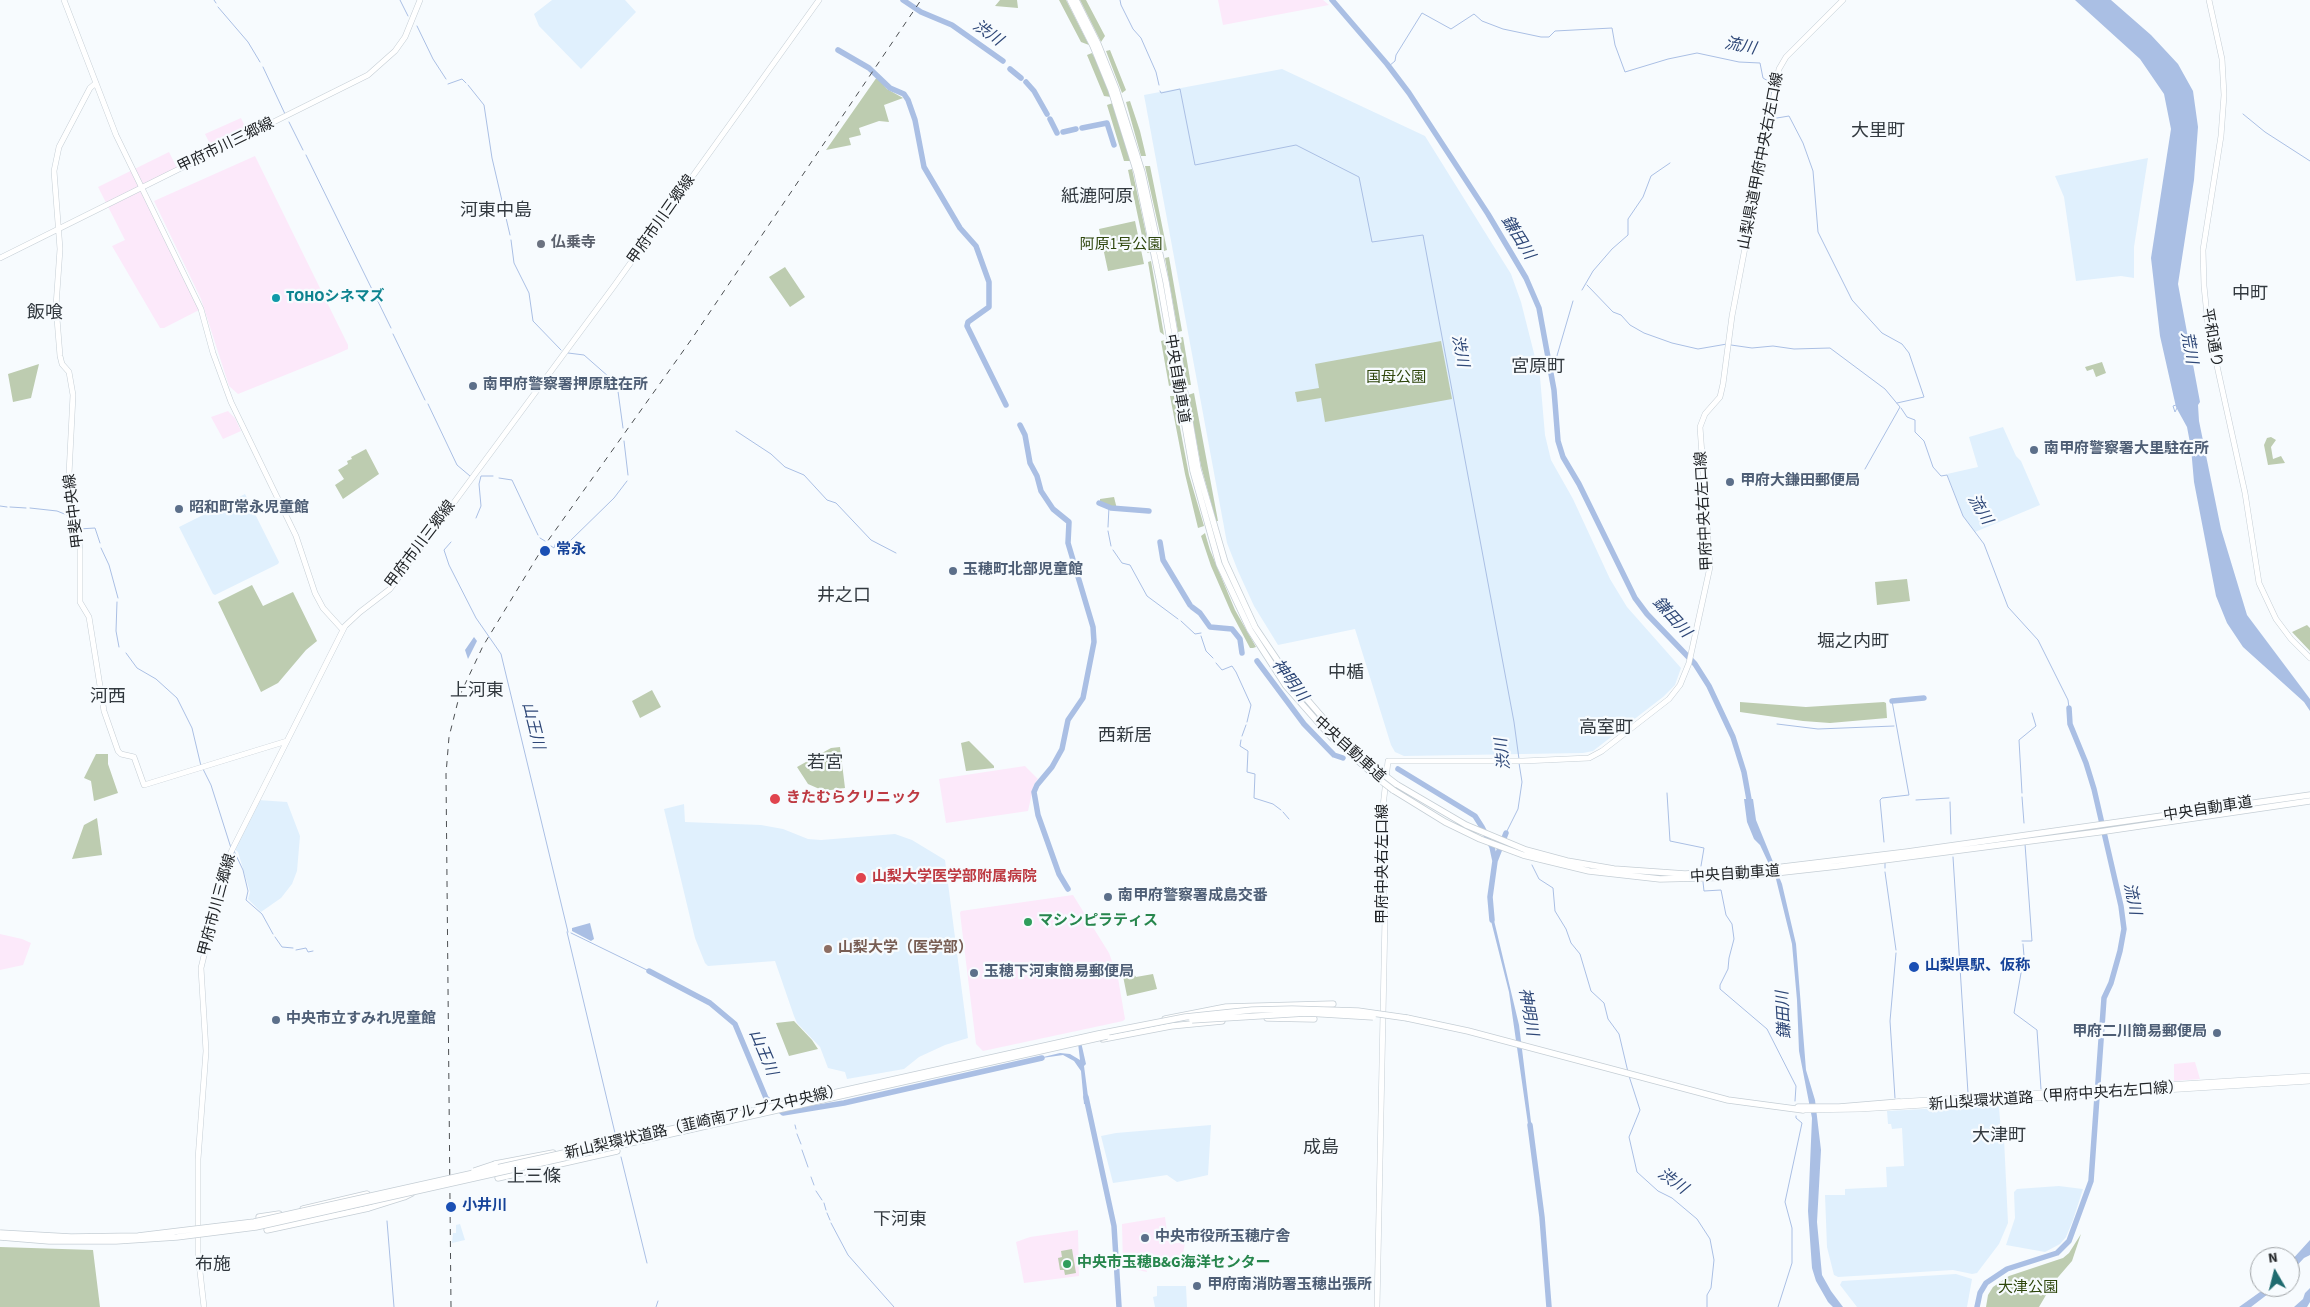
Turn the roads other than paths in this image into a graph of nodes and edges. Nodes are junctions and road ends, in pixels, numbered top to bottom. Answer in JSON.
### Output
{"nodes":[{"id":1,"x":64,"y":0,"type":"edge"},
{"id":2,"x":420,"y":0,"type":"edge"},
{"id":3,"x":819,"y":0,"type":"edge"},
{"id":4,"x":1070,"y":0,"type":"edge"},
{"id":5,"x":1076,"y":0,"type":"edge"},
{"id":6,"x":1843,"y":0,"type":"edge"},
{"id":7,"x":2209,"y":0,"type":"edge"},
{"id":8,"x":1096,"y":45,"type":"junction"},
{"id":9,"x":96,"y":83,"type":"junction"},
{"id":10,"x":142,"y":187,"type":"junction"},
{"id":11,"x":59,"y":229,"type":"junction"},
{"id":12,"x":0,"y":258,"type":"edge"},
{"id":13,"x":1728,"y":345,"type":"joint"},
{"id":14,"x":343,"y":630,"type":"junction"},
{"id":15,"x":2310,"y":658,"type":"edge"},
{"id":16,"x":287,"y":741,"type":"junction"},
{"id":17,"x":2310,"y":795,"type":"edge"},
{"id":18,"x":2310,"y":800,"type":"edge"},
{"id":19,"x":2106,"y":828,"type":"junction"},
{"id":20,"x":1333,"y":1004,"type":"dead end"},
{"id":21,"x":1407,"y":1018,"type":"junction"},
{"id":22,"x":1314,"y":1019,"type":"dead end"},
{"id":23,"x":1139,"y":1025,"type":"junction"},
{"id":24,"x":1088,"y":1041,"type":"junction"},
{"id":25,"x":2310,"y":1076,"type":"edge"},
{"id":26,"x":2310,"y":1081,"type":"edge"},
{"id":27,"x":2097,"y":1092,"type":"junction"},
{"id":28,"x":1899,"y":1102,"type":"joint"},
{"id":29,"x":1820,"y":1108,"type":"junction"},
{"id":30,"x":642,"y":1132,"type":"dead end"},
{"id":31,"x":617,"y":1151,"type":"dead end"},
{"id":32,"x":430,"y":1187,"type":"junction"},
{"id":33,"x":404,"y":1190,"type":"junction"},
{"id":34,"x":412,"y":1193,"type":"junction"},
{"id":35,"x":259,"y":1217,"type":"dead end"},
{"id":36,"x":267,"y":1230,"type":"dead end"},
{"id":37,"x":0,"y":1233,"type":"edge"},
{"id":38,"x":0,"y":1237,"type":"edge"},
{"id":39,"x":204,"y":1307,"type":"edge"},
{"id":40,"x":1377,"y":1307,"type":"edge"}],
"edges":[{"from":1,"to":9,"type":"main road"},
{"from":2,"to":10,"type":"main road","name":"甲府市川三郷線"},
{"from":3,"to":14,"type":"main road","name":"甲府市川三郷線"},
{"from":4,"to":8,"type":"highway","name":"中央自動車道"},
{"from":5,"to":8,"type":"highway","name":"中央自動車道"},
{"from":6,"to":13,"type":"main road","name":"山梨県道甲府中央右左口線"},
{"from":7,"to":15,"type":"main road","name":"平和通り"},
{"from":8,"to":19,"type":"highway","name":"中央自動車道","bridge":true},
{"from":9,"to":10,"type":"main road"},
{"from":9,"to":11,"type":"main road","name":"甲斐中央線"},
{"from":10,"to":11,"type":"main road","name":"甲府市川三郷線"},
{"from":10,"to":14,"type":"main road"},
{"from":11,"to":12,"type":"main road","name":"甲府市川三郷線"},
{"from":11,"to":16,"type":"main road","name":"甲斐中央線"},
{"from":13,"to":40,"type":"main road","name":"甲府中央右左口線"},
{"from":14,"to":16,"type":"main road","name":"甲府市川三郷線"},
{"from":16,"to":39,"type":"main road","name":"甲府市川三郷線"},
{"from":17,"to":19,"type":"highway","name":"中央自動車道"},
{"from":18,"to":19,"type":"highway","name":"中央自動車道"},
{"from":20,"to":23,"type":"highway","bridge":true},
{"from":21,"to":23,"type":"highway","name":"新山梨環状道路（韮崎南アルプス中央線）","bridge":true},
{"from":21,"to":24,"type":"highway","name":"新山梨環状道路（韮崎南アルプス中央線）","bridge":true},
{"from":21,"to":29,"type":"highway","name":"新山梨環状道路（韮崎南アルプス中央線）"},
{"from":22,"to":24,"type":"highway","bridge":true},
{"from":23,"to":32,"type":"highway","name":"新山梨環状道路（韮崎南アルプス中央線）","bridge":true},
{"from":24,"to":32,"type":"highway","name":"新山梨環状道路（韮崎南アルプス中央線）","bridge":true},
{"from":25,"to":27,"type":"main road","name":"新山梨環状道路（甲府中央右左口線）"},
{"from":26,"to":27,"type":"main road","name":"新山梨環状道路（甲府中央右左口線）"},
{"from":27,"to":28,"type":"main road","name":"新山梨環状道路（甲府中央右左口線）"},
{"from":27,"to":29,"type":"main road","name":"新山梨環状道路（甲府中央右左口線）"},
{"from":28,"to":29,"type":"highway","name":"新山梨環状道路（韮崎南アルプス中央線）"},
{"from":30,"to":32,"type":"highway","bridge":true},
{"from":31,"to":32,"type":"highway","bridge":true},
{"from":32,"to":33,"type":"highway","name":"新山梨環状道路（韮崎南アルプス中央線）","bridge":true},
{"from":32,"to":34,"type":"highway","name":"新山梨環状道路（韮崎南アルプス中央線）","bridge":true},
{"from":33,"to":35,"type":"highway","bridge":true},
{"from":33,"to":37,"type":"highway","name":"新山梨環状道路（韮崎南アルプス中央線）","bridge":true},
{"from":34,"to":36,"type":"highway"},
{"from":34,"to":38,"type":"highway","name":"新山梨環状道路（韮崎南アルプス中央線）","bridge":true}]}
